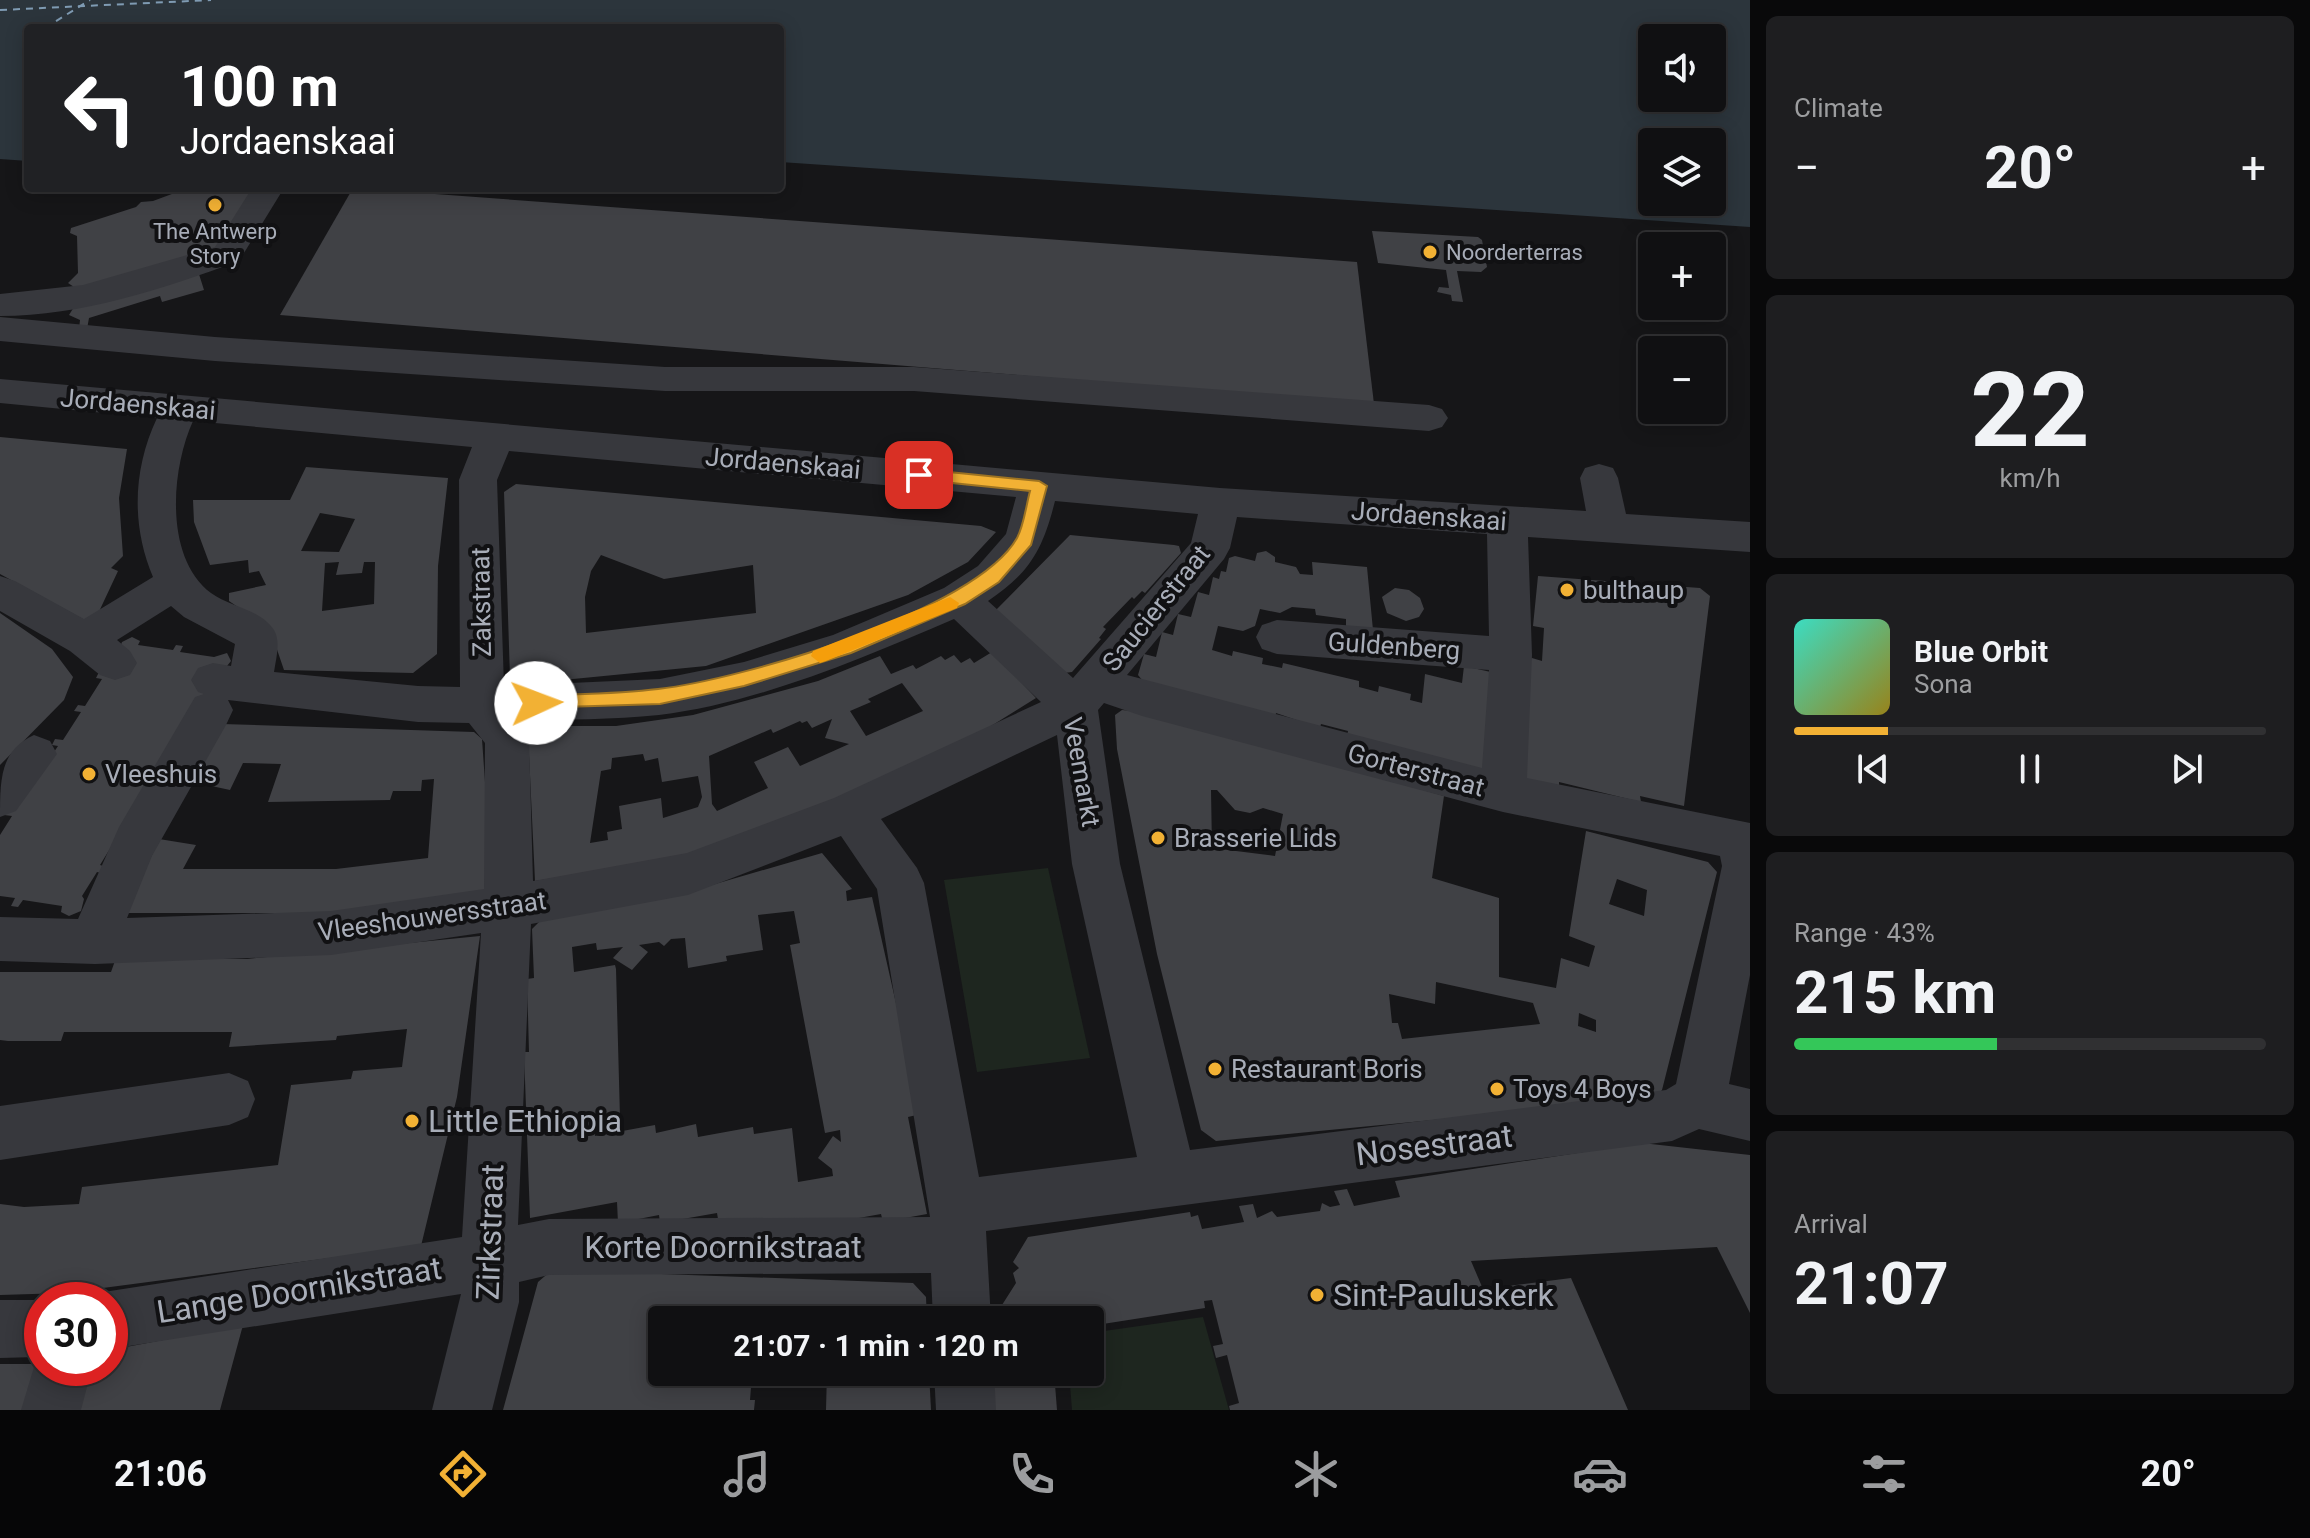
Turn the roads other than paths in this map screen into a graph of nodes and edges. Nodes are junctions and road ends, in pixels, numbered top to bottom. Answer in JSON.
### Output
{"nodes":[{"id":1,"x":266,"y":192,"type":"edge"},
{"id":2,"x":15,"y":305,"type":"edge"},
{"id":3,"x":0,"y":329,"type":"edge"},
{"id":4,"x":353,"y":384,"type":"dead end"},
{"id":5,"x":3,"y":396,"type":"edge"},
{"id":6,"x":180,"y":408,"type":"junction"},
{"id":7,"x":1429,"y":418,"type":"dead end"},
{"id":8,"x":335,"y":420,"type":"junction"},
{"id":9,"x":496,"y":436,"type":"junction"},
{"id":10,"x":1599,"y":478,"type":"dead end"},
{"id":11,"x":1039,"y":486,"type":"junction"},
{"id":12,"x":1220,"y":502,"type":"junction"},
{"id":13,"x":1507,"y":521,"type":"junction"},
{"id":14,"x":1609,"y":528,"type":"junction"},
{"id":15,"x":1750,"y":537,"type":"edge"},
{"id":16,"x":175,"y":583,"type":"junction"},
{"id":17,"x":0,"y":592,"type":"edge"},
{"id":18,"x":959,"y":599,"type":"junction"},
{"id":19,"x":1277,"y":637,"type":"dead end"},
{"id":20,"x":1511,"y":655,"type":"junction"},
{"id":21,"x":1085,"y":694,"type":"junction"},
{"id":22,"x":236,"y":698,"type":"junction"},
{"id":23,"x":481,"y":705,"type":"junction"},
{"id":24,"x":34,"y":754,"type":"dead end"},
{"id":25,"x":1,"y":793,"type":"edge"},
{"id":26,"x":1503,"y":793,"type":"junction"},
{"id":27,"x":850,"y":812,"type":"junction"},
{"id":28,"x":1746,"y":838,"type":"edge"},
{"id":29,"x":508,"y":907,"type":"junction"},
{"id":30,"x":0,"y":939,"type":"edge"},
{"id":31,"x":95,"y":942,"type":"junction"},
{"id":32,"x":229,"y":1099,"type":"dead end"},
{"id":33,"x":1696,"y":1102,"type":"junction"},
{"id":34,"x":1750,"y":1115,"type":"edge"},
{"id":35,"x":0,"y":1133,"type":"edge"},
{"id":36,"x":1169,"y":1177,"type":"junction"},
{"id":37,"x":958,"y":1226,"type":"junction"},
{"id":38,"x":488,"y":1259,"type":"junction"},
{"id":39,"x":961,"y":1306,"type":"edge"},
{"id":40,"x":128,"y":1317,"type":"edge"},
{"id":41,"x":24,"y":1328,"type":"edge"},
{"id":42,"x":0,"y":1329,"type":"edge"},
{"id":43,"x":57,"y":1386,"type":"edge"},
{"id":44,"x":965,"y":1386,"type":"edge"},
{"id":45,"x":51,"y":1410,"type":"edge"},
{"id":46,"x":462,"y":1410,"type":"edge"},
{"id":47,"x":966,"y":1410,"type":"edge"}],
"edges":[{"from":1,"to":2,"type":"street"},
{"from":3,"to":7,"type":"street"},
{"from":4,"to":8,"type":"street"},
{"from":5,"to":6,"type":"street","name":"Jordaenskaai"},
{"from":6,"to":8,"type":"street","name":"Jordaenskaai"},
{"from":6,"to":16,"type":"street"},
{"from":8,"to":9,"type":"street","name":"Jordaenskaai"},
{"from":9,"to":11,"type":"street","name":"Jordaenskaai"},
{"from":9,"to":23,"type":"street","name":"Zakstraat"},
{"from":10,"to":14,"type":"street"},
{"from":11,"to":12,"type":"street","name":"Jordaenskaai"},
{"from":11,"to":18,"type":"street"},
{"from":12,"to":13,"type":"street","name":"Jordaenskaai"},
{"from":12,"to":21,"type":"street","name":"Saucierstraat"},
{"from":13,"to":14,"type":"street","name":"Jordaenskaai"},
{"from":13,"to":20,"type":"street"},
{"from":14,"to":15,"type":"street","name":"Jordaenskaai"},
{"from":16,"to":17,"type":"street"},
{"from":16,"to":22,"type":"street"},
{"from":18,"to":21,"type":"street"},
{"from":18,"to":23,"type":"street"},
{"from":19,"to":20,"type":"street","name":"Guldenberg"},
{"from":20,"to":26,"type":"street"},
{"from":21,"to":26,"type":"street","name":"Gorterstraat"},
{"from":21,"to":27,"type":"street","name":"Veemarkt"},
{"from":21,"to":36,"type":"street","name":"Veemarkt"},
{"from":22,"to":23,"type":"street"},
{"from":22,"to":31,"type":"street"},
{"from":23,"to":29,"type":"street"},
{"from":24,"to":25,"type":"street"},
{"from":26,"to":28,"type":"street","name":"Gorterstraat"},
{"from":27,"to":29,"type":"street","name":"Vleeshouwersstraat"},
{"from":27,"to":37,"type":"street"},
{"from":28,"to":33,"type":"street"},
{"from":29,"to":31,"type":"street","name":"Vleeshouwersstraat"},
{"from":29,"to":38,"type":"street","name":"Zirkstraat"},
{"from":30,"to":31,"type":"street","name":"Vleeshouwersstraat"},
{"from":32,"to":35,"type":"street"},
{"from":33,"to":34,"type":"street"},
{"from":33,"to":36,"type":"street","name":"Nosestraat"},
{"from":36,"to":37,"type":"street"},
{"from":37,"to":38,"type":"street","name":"Korte Doornikstraat"},
{"from":37,"to":39,"type":"street"},
{"from":38,"to":40,"type":"street","name":"Lange Doornikstraat"},
{"from":38,"to":46,"type":"street","name":"Zirkstraat"},
{"from":41,"to":42,"type":"street"},
{"from":43,"to":45,"type":"street"},
{"from":44,"to":47,"type":"street"}]}
